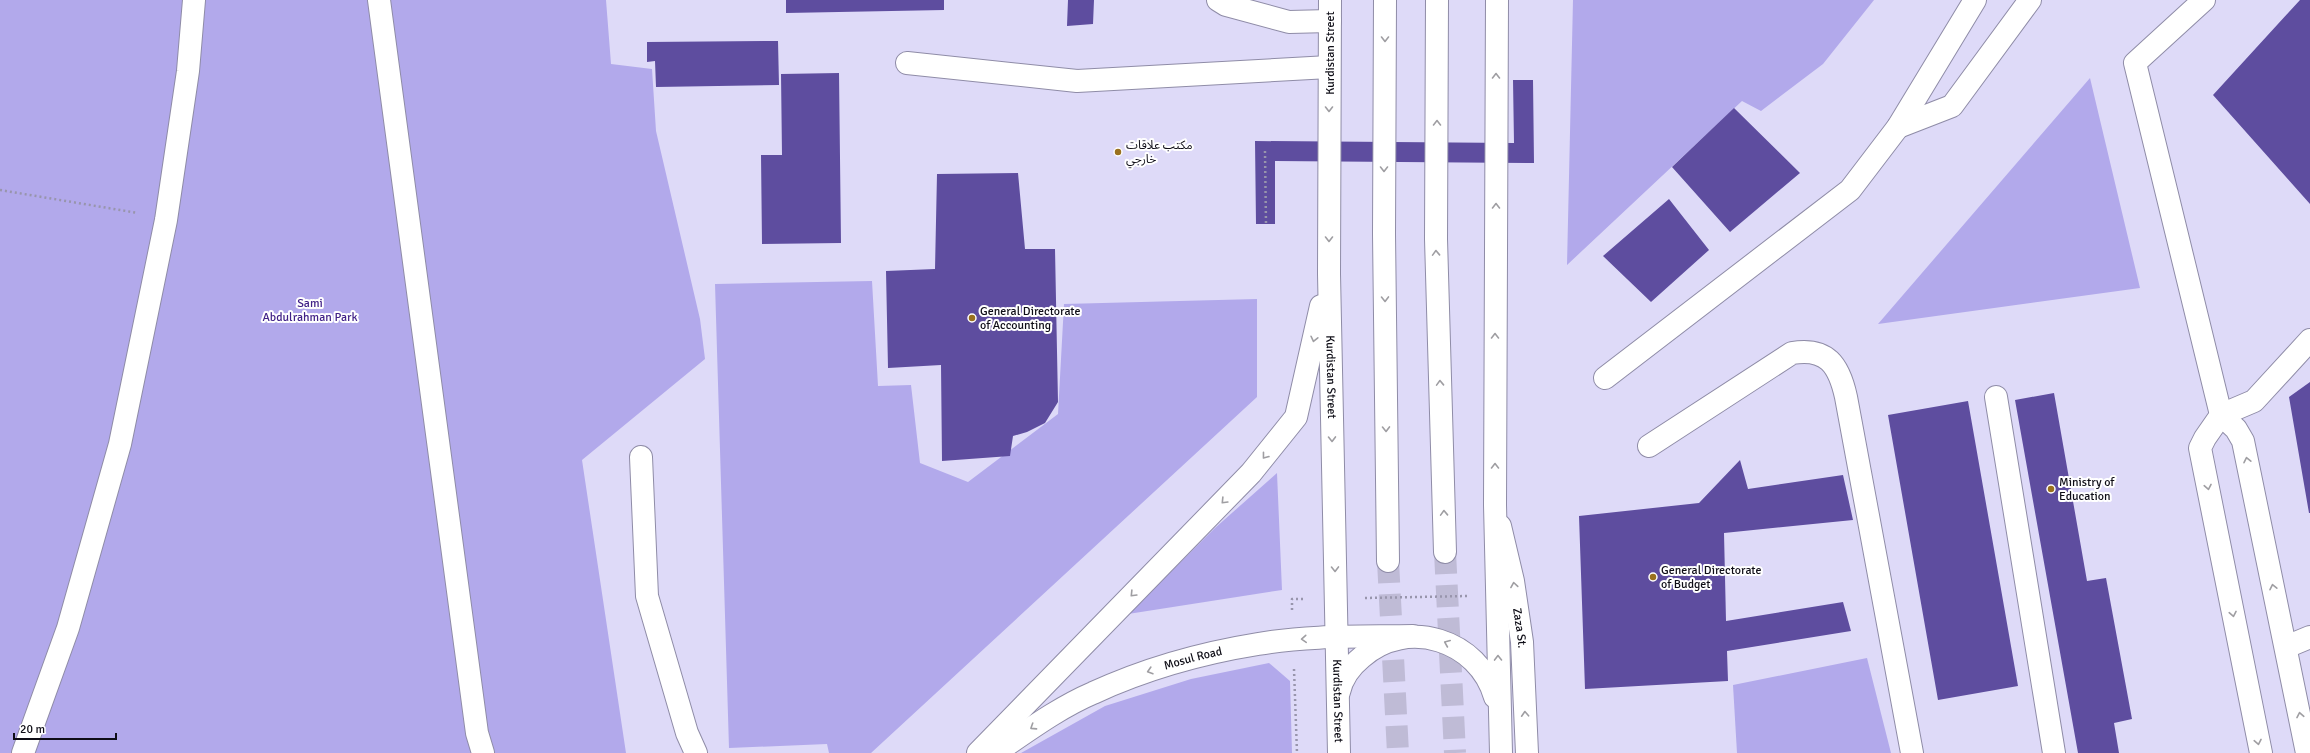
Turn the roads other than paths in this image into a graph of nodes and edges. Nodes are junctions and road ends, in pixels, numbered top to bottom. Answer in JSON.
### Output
{"nodes":[{"id":1,"x":194,"y":0,"type":"edge"},
{"id":2,"x":379,"y":0,"type":"edge"},
{"id":3,"x":1218,"y":0,"type":"edge"},
{"id":4,"x":1330,"y":0,"type":"edge"},
{"id":5,"x":1385,"y":0,"type":"edge"},
{"id":6,"x":1437,"y":0,"type":"edge"},
{"id":7,"x":1497,"y":0,"type":"edge"},
{"id":8,"x":1975,"y":0,"type":"edge"},
{"id":9,"x":2030,"y":0,"type":"edge"},
{"id":10,"x":2204,"y":0,"type":"edge"},
{"id":11,"x":1330,"y":21,"type":"junction"},
{"id":12,"x":906,"y":63,"type":"dead end"},
{"id":13,"x":1329,"y":66,"type":"junction"},
{"id":14,"x":1898,"y":127,"type":"junction"},
{"id":15,"x":1329,"y":274,"type":"junction"},
{"id":16,"x":2310,"y":340,"type":"edge"},
{"id":17,"x":1605,"y":378,"type":"dead end"},
{"id":18,"x":1996,"y":397,"type":"dead end"},
{"id":19,"x":2222,"y":415,"type":"junction"},
{"id":20,"x":1649,"y":446,"type":"dead end"},
{"id":21,"x":642,"y":457,"type":"dead end"},
{"id":22,"x":1495,"y":505,"type":"junction"},
{"id":23,"x":1445,"y":552,"type":"tunnel mouth"},
{"id":24,"x":1388,"y":561,"type":"tunnel mouth"},
{"id":25,"x":1413,"y":636,"type":"junction"},
{"id":26,"x":1337,"y":637,"type":"junction"},
{"id":27,"x":2310,"y":637,"type":"edge"},
{"id":28,"x":2286,"y":646,"type":"junction"},
{"id":29,"x":1338,"y":697,"type":"junction"},
{"id":30,"x":1499,"y":717,"type":"junction"},
{"id":31,"x":1340,"y":750,"type":"edge"},
{"id":32,"x":23,"y":753,"type":"edge"},
{"id":33,"x":483,"y":753,"type":"edge"},
{"id":34,"x":696,"y":753,"type":"edge"},
{"id":35,"x":978,"y":753,"type":"edge"},
{"id":36,"x":995,"y":753,"type":"edge"},
{"id":37,"x":1491,"y":753,"type":"edge"},
{"id":38,"x":1501,"y":753,"type":"edge"},
{"id":39,"x":1527,"y":753,"type":"edge"},
{"id":40,"x":1912,"y":753,"type":"edge"},
{"id":41,"x":2054,"y":753,"type":"edge"},
{"id":42,"x":2261,"y":753,"type":"edge"},
{"id":43,"x":2308,"y":753,"type":"edge"}],
"edges":[{"from":1,"to":32,"type":"main road"},
{"from":2,"to":33,"type":"main road"},
{"from":3,"to":11,"type":"main road"},
{"from":4,"to":11,"type":"main road","name":"Kurdistan Street"},
{"from":5,"to":24,"type":"main road","one_way":true},
{"from":23,"to":6,"type":"main road","one_way":true},
{"from":22,"to":7,"type":"main road","one_way":true},
{"from":8,"to":14,"type":"main road"},
{"from":9,"to":14,"type":"main road"},
{"from":10,"to":19,"type":"main road"},
{"from":11,"to":13,"type":"main road","name":"Kurdistan Street"},
{"from":12,"to":13,"type":"main road"},
{"from":13,"to":15,"type":"main road","name":"Kurdistan Street","one_way":true},
{"from":14,"to":17,"type":"main road"},
{"from":15,"to":26,"type":"main road","name":"Kurdistan Street","one_way":true},
{"from":15,"to":35,"type":"main road","one_way":true},
{"from":16,"to":19,"type":"main road"},
{"from":18,"to":41,"type":"main road"},
{"from":28,"to":19,"type":"main road","one_way":true},
{"from":19,"to":42,"type":"main road","one_way":true},
{"from":20,"to":40,"type":"main road"},
{"from":21,"to":34,"type":"main road"},
{"from":30,"to":22,"type":"main road","one_way":true},
{"from":39,"to":22,"type":"main road","name":"Zaza St.","one_way":true},
{"from":25,"to":26,"type":"main road","name":"Mosul Road"},
{"from":25,"to":29,"type":"main road"},
{"from":30,"to":25,"type":"main road","one_way":true},
{"from":26,"to":29,"type":"main road","name":"Kurdistan Street"},
{"from":26,"to":36,"type":"main road","name":"Mosul Road","one_way":true},
{"from":27,"to":28,"type":"main road"},
{"from":43,"to":28,"type":"main road","one_way":true},
{"from":29,"to":31,"type":"main road","name":"Kurdistan Street"},
{"from":30,"to":37,"type":"main road"},
{"from":30,"to":38,"type":"main road"}]}
